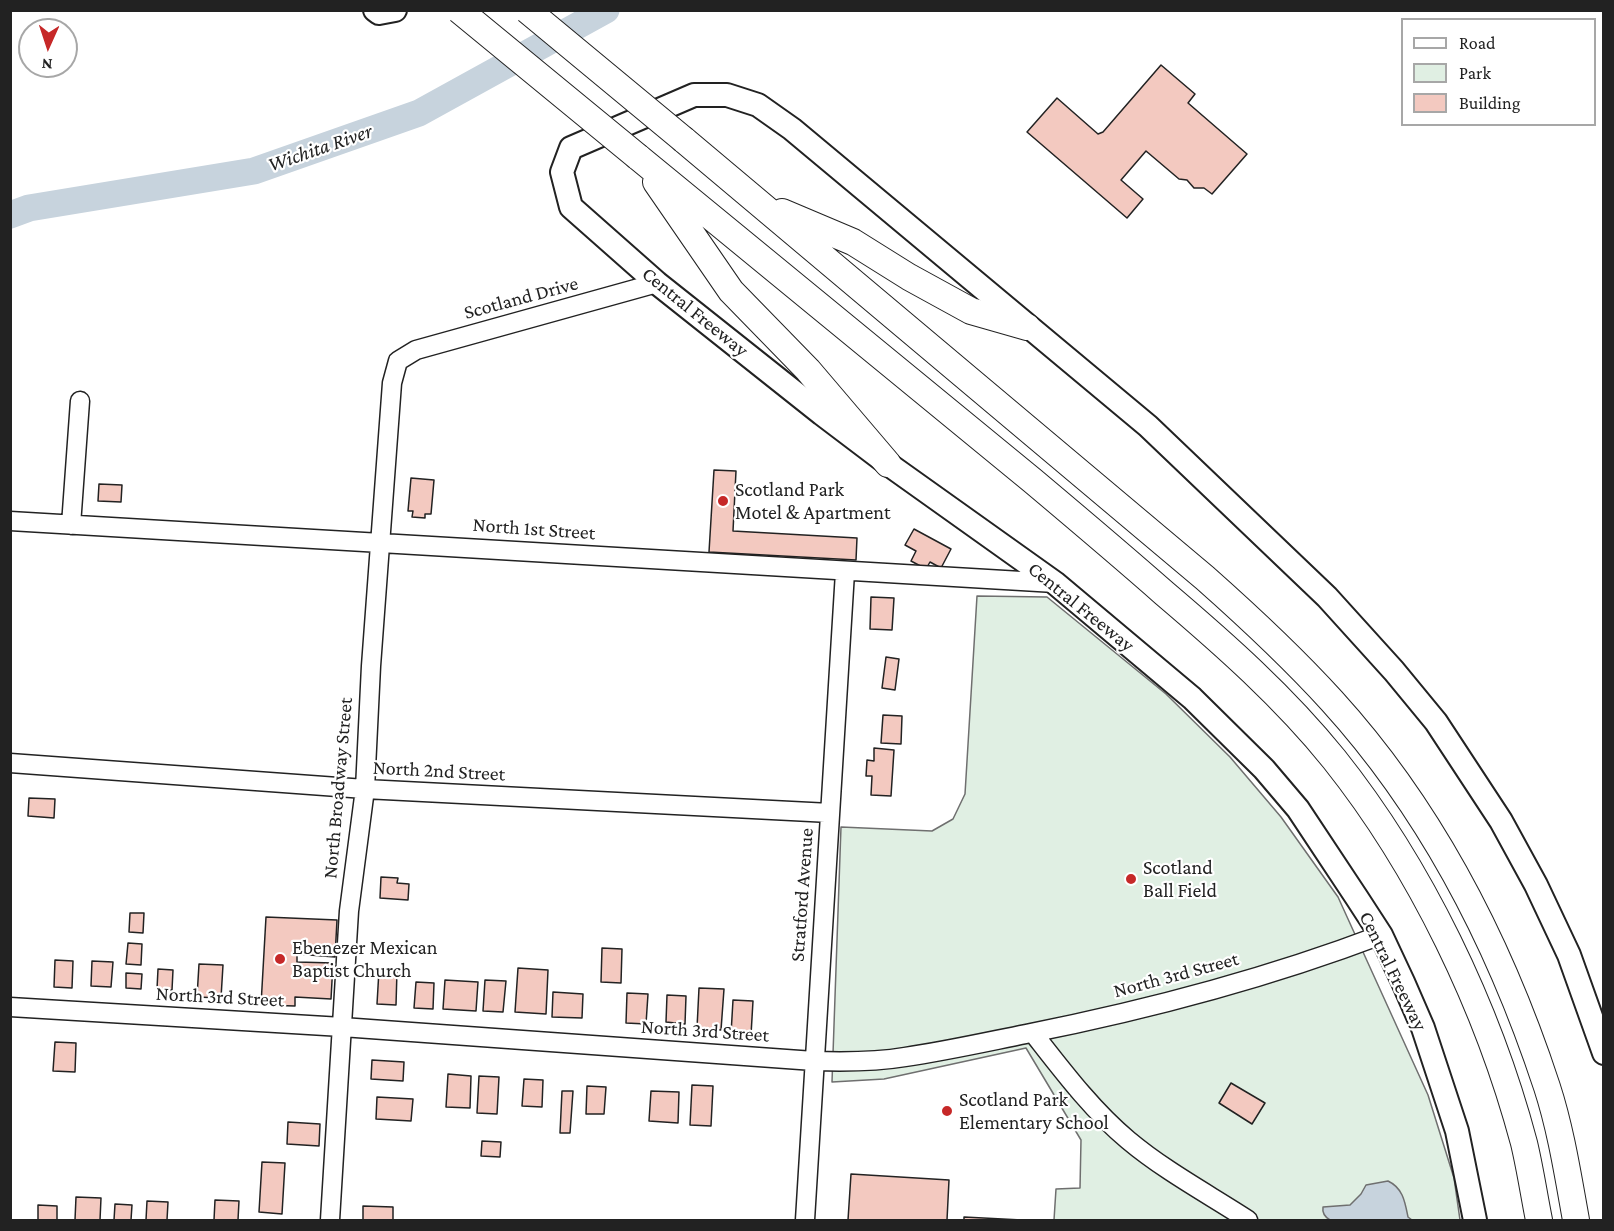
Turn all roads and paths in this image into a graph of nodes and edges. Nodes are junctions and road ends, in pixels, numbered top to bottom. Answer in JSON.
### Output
{"nodes":[{"id":1,"x":375,"y":10,"type":"edge"},
{"id":2,"x":395,"y":10,"type":"edge"},
{"id":3,"x":459,"y":10,"type":"edge"},
{"id":4,"x":527,"y":10,"type":"edge"},
{"id":5,"x":638,"y":157,"type":"junction"},
{"id":6,"x":758,"y":202,"type":"junction"},
{"id":7,"x":657,"y":283,"type":"junction"},
{"id":8,"x":1028,"y":327,"type":"junction"},
{"id":9,"x":398,"y":361,"type":"joint"},
{"id":10,"x":80,"y":401,"type":"dead end"},
{"id":11,"x":888,"y":464,"type":"junction"},
{"id":12,"x":10,"y":521,"type":"edge"},
{"id":13,"x":71,"y":525,"type":"junction"},
{"id":14,"x":381,"y":542,"type":"junction"},
{"id":15,"x":845,"y":572,"type":"junction"},
{"id":16,"x":1054,"y":583,"type":"junction"},
{"id":17,"x":10,"y":763,"type":"edge"},
{"id":18,"x":364,"y":789,"type":"junction"},
{"id":19,"x":830,"y":813,"type":"junction"},
{"id":20,"x":1381,"y":935,"type":"junction"},
{"id":21,"x":10,"y":1006,"type":"edge"},
{"id":22,"x":342,"y":1027,"type":"junction"},
{"id":23,"x":1033,"y":1033,"type":"junction"},
{"id":24,"x":1604,"y":1053,"type":"edge"},
{"id":25,"x":814,"y":1061,"type":"junction"},
{"id":26,"x":330,"y":1221,"type":"edge"},
{"id":27,"x":805,"y":1221,"type":"edge"},
{"id":28,"x":1248,"y":1221,"type":"edge"},
{"id":29,"x":1476,"y":1221,"type":"edge"},
{"id":30,"x":1539,"y":1221,"type":"edge"},
{"id":31,"x":1576,"y":1221,"type":"edge"}],
"edges":[{"from":1,"to":2,"type":"main road"},
{"from":3,"to":5,"type":"highway","bridge":true},
{"from":4,"to":6,"type":"highway","bridge":true},
{"from":5,"to":11,"type":"highway"},
{"from":5,"to":30,"type":"highway"},
{"from":6,"to":8,"type":"highway"},
{"from":6,"to":31,"type":"highway"},
{"from":7,"to":8,"type":"main road","name":"Central Freeway"},
{"from":7,"to":9,"type":"street","name":"Scotland Drive"},
{"from":7,"to":11,"type":"main road","name":"Central Freeway"},
{"from":8,"to":24,"type":"main road","name":"Central Freeway"},
{"from":9,"to":14,"type":"street","name":"North Broadway Street"},
{"from":10,"to":13,"type":"street"},
{"from":11,"to":16,"type":"main road","name":"Central Freeway"},
{"from":12,"to":13,"type":"street","name":"North 1st Street"},
{"from":13,"to":14,"type":"street","name":"North 1st Street"},
{"from":14,"to":15,"type":"street","name":"North 1st Street"},
{"from":14,"to":18,"type":"street","name":"North Broadway Street"},
{"from":15,"to":16,"type":"street","name":"North 1st Street"},
{"from":15,"to":19,"type":"street","name":"Stratford Avenue"},
{"from":16,"to":20,"type":"main road","name":"Central Freeway"},
{"from":17,"to":18,"type":"street","name":"North 2nd Street"},
{"from":18,"to":19,"type":"street","name":"North 2nd Street"},
{"from":18,"to":22,"type":"street","name":"North Broadway Street"},
{"from":19,"to":25,"type":"street","name":"Stratford Avenue"},
{"from":20,"to":23,"type":"street","name":"North 3rd Street"},
{"from":20,"to":29,"type":"main road","name":"Central Freeway"},
{"from":21,"to":22,"type":"street","name":"North 3rd Street"},
{"from":22,"to":25,"type":"street","name":"North 3rd Street"},
{"from":22,"to":26,"type":"street","name":"North Broadway Street"},
{"from":23,"to":25,"type":"street","name":"North 3rd Street"},
{"from":23,"to":28,"type":"street"},
{"from":25,"to":27,"type":"street","name":"Stratford Avenue"}]}
